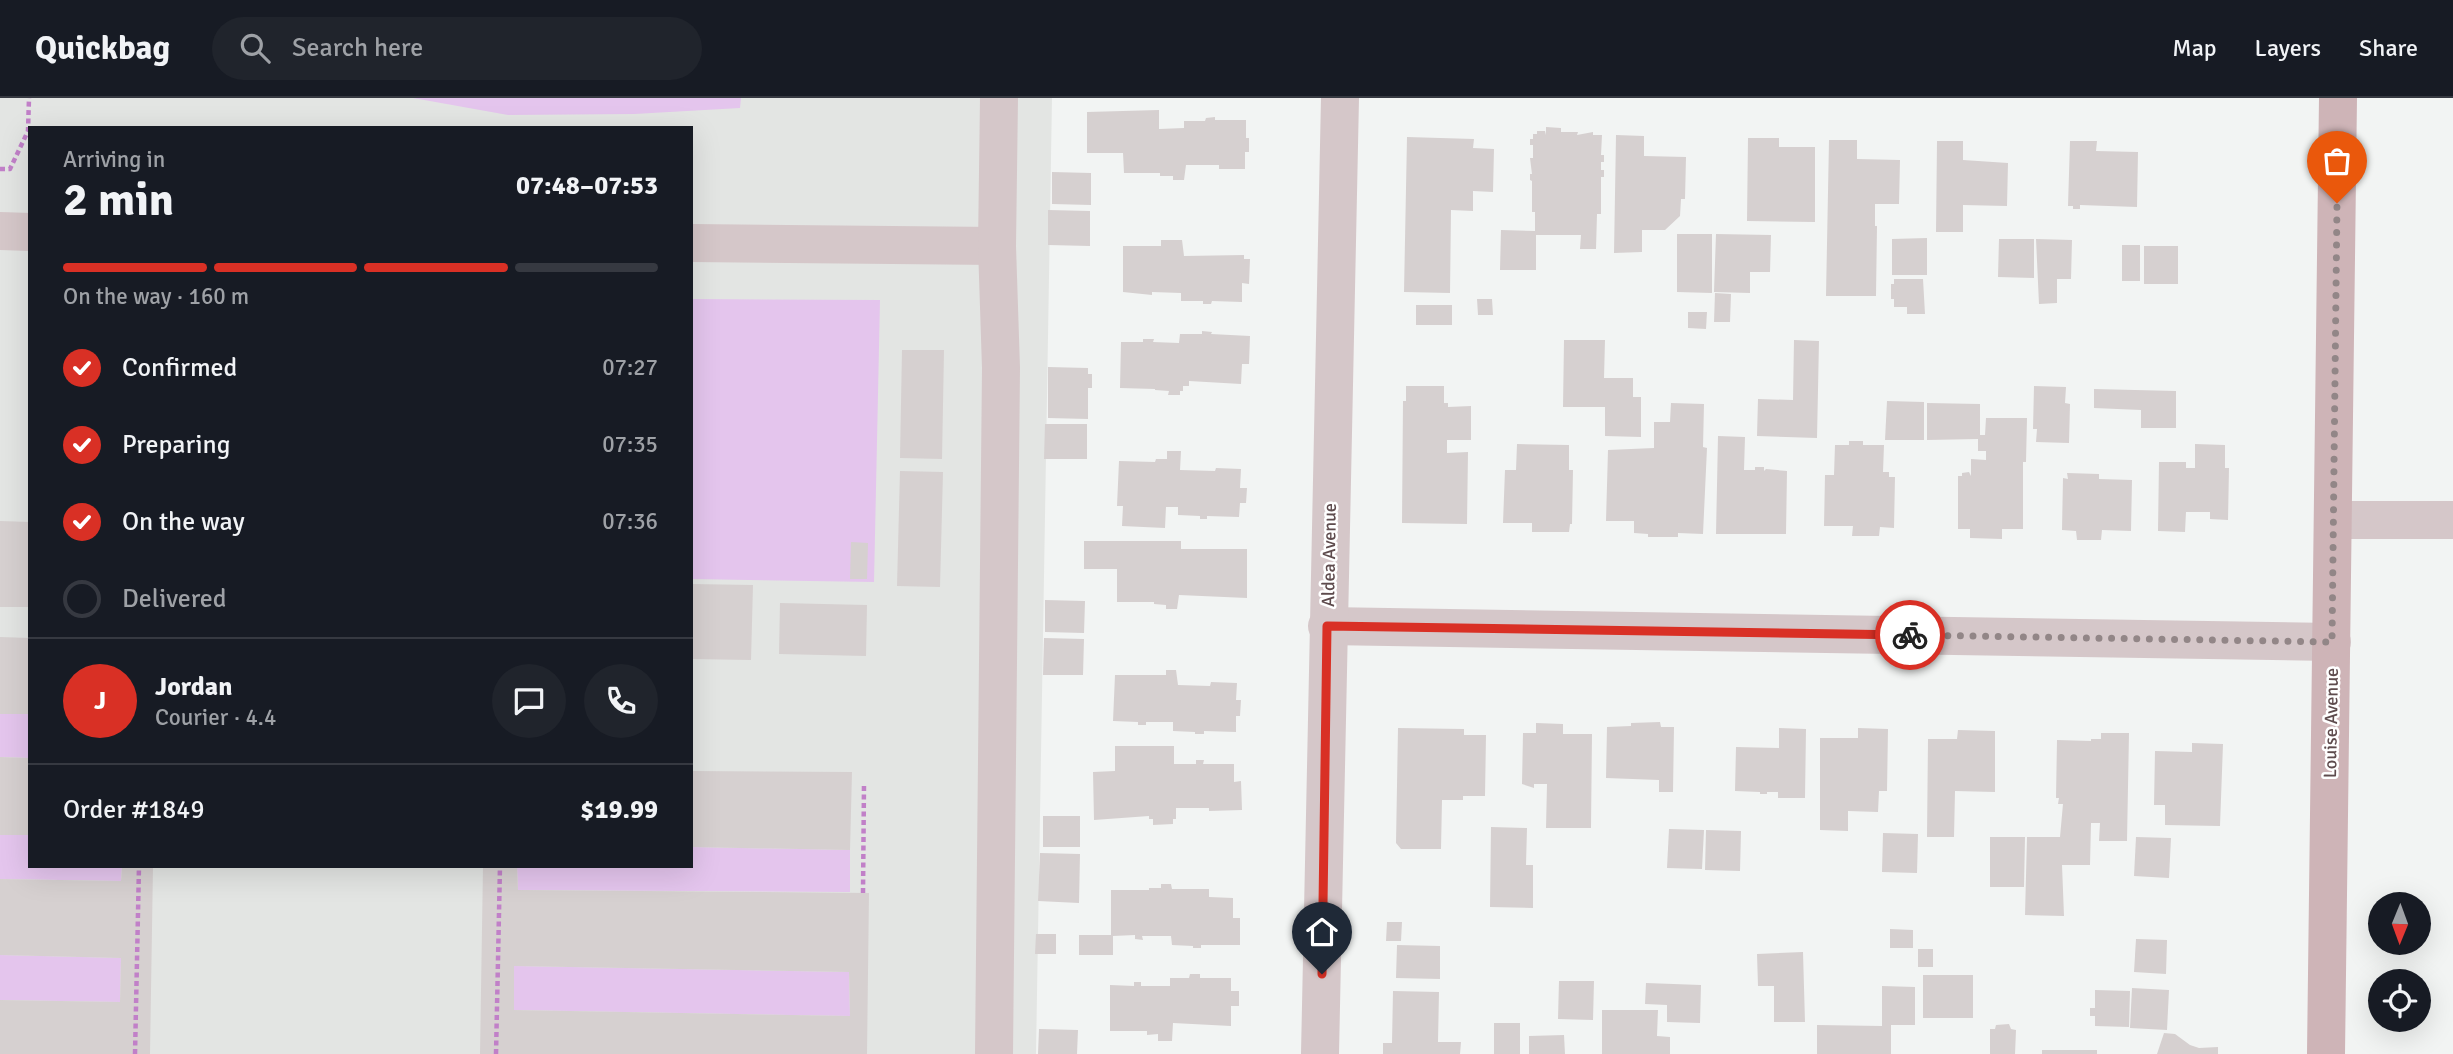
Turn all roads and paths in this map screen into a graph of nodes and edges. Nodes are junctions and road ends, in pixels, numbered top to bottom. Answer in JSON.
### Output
{"nodes":[{"id":1,"x":29,"y":98,"type":"edge"},
{"id":2,"x":999,"y":98,"type":"edge"},
{"id":3,"x":1339,"y":98,"type":"edge"},
{"id":4,"x":2338,"y":98,"type":"edge"},
{"id":5,"x":28,"y":126,"type":"edge"},
{"id":6,"x":28,"y":131,"type":"edge"},
{"id":7,"x":0,"y":169,"type":"edge"},
{"id":8,"x":0,"y":231,"type":"edge"},
{"id":9,"x":28,"y":232,"type":"edge"},
{"id":10,"x":693,"y":243,"type":"edge"},
{"id":11,"x":997,"y":246,"type":"junction"},
{"id":12,"x":2333,"y":520,"type":"junction"},
{"id":13,"x":2453,"y":520,"type":"edge"},
{"id":14,"x":1327,"y":626,"type":"junction"},
{"id":15,"x":2332,"y":642,"type":"junction"},
{"id":16,"x":864,"y":784,"type":"dead end"},
{"id":17,"x":139,"y":868,"type":"edge"},
{"id":18,"x":500,"y":868,"type":"edge"},
{"id":19,"x":863,"y":893,"type":"dead end"},
{"id":20,"x":135,"y":1054,"type":"edge"},
{"id":21,"x":496,"y":1054,"type":"edge"},
{"id":22,"x":994,"y":1054,"type":"edge"},
{"id":23,"x":1320,"y":1054,"type":"edge"},
{"id":24,"x":2326,"y":1054,"type":"edge"}],
"edges":[{"from":1,"to":5,"type":"path"},
{"from":2,"to":11,"type":"street"},
{"from":3,"to":14,"type":"street","name":"Aldea Avenue"},
{"from":4,"to":12,"type":"main road","name":"Louise Avenue"},
{"from":6,"to":7,"type":"path"},
{"from":8,"to":9,"type":"street"},
{"from":10,"to":11,"type":"street"},
{"from":11,"to":22,"type":"street"},
{"from":12,"to":13,"type":"street"},
{"from":12,"to":15,"type":"main road","name":"Louise Avenue"},
{"from":14,"to":15,"type":"street"},
{"from":14,"to":23,"type":"street","name":"Aldea Avenue"},
{"from":15,"to":24,"type":"main road","name":"Louise Avenue"},
{"from":16,"to":19,"type":"path"},
{"from":17,"to":20,"type":"path"},
{"from":18,"to":21,"type":"path"}]}
